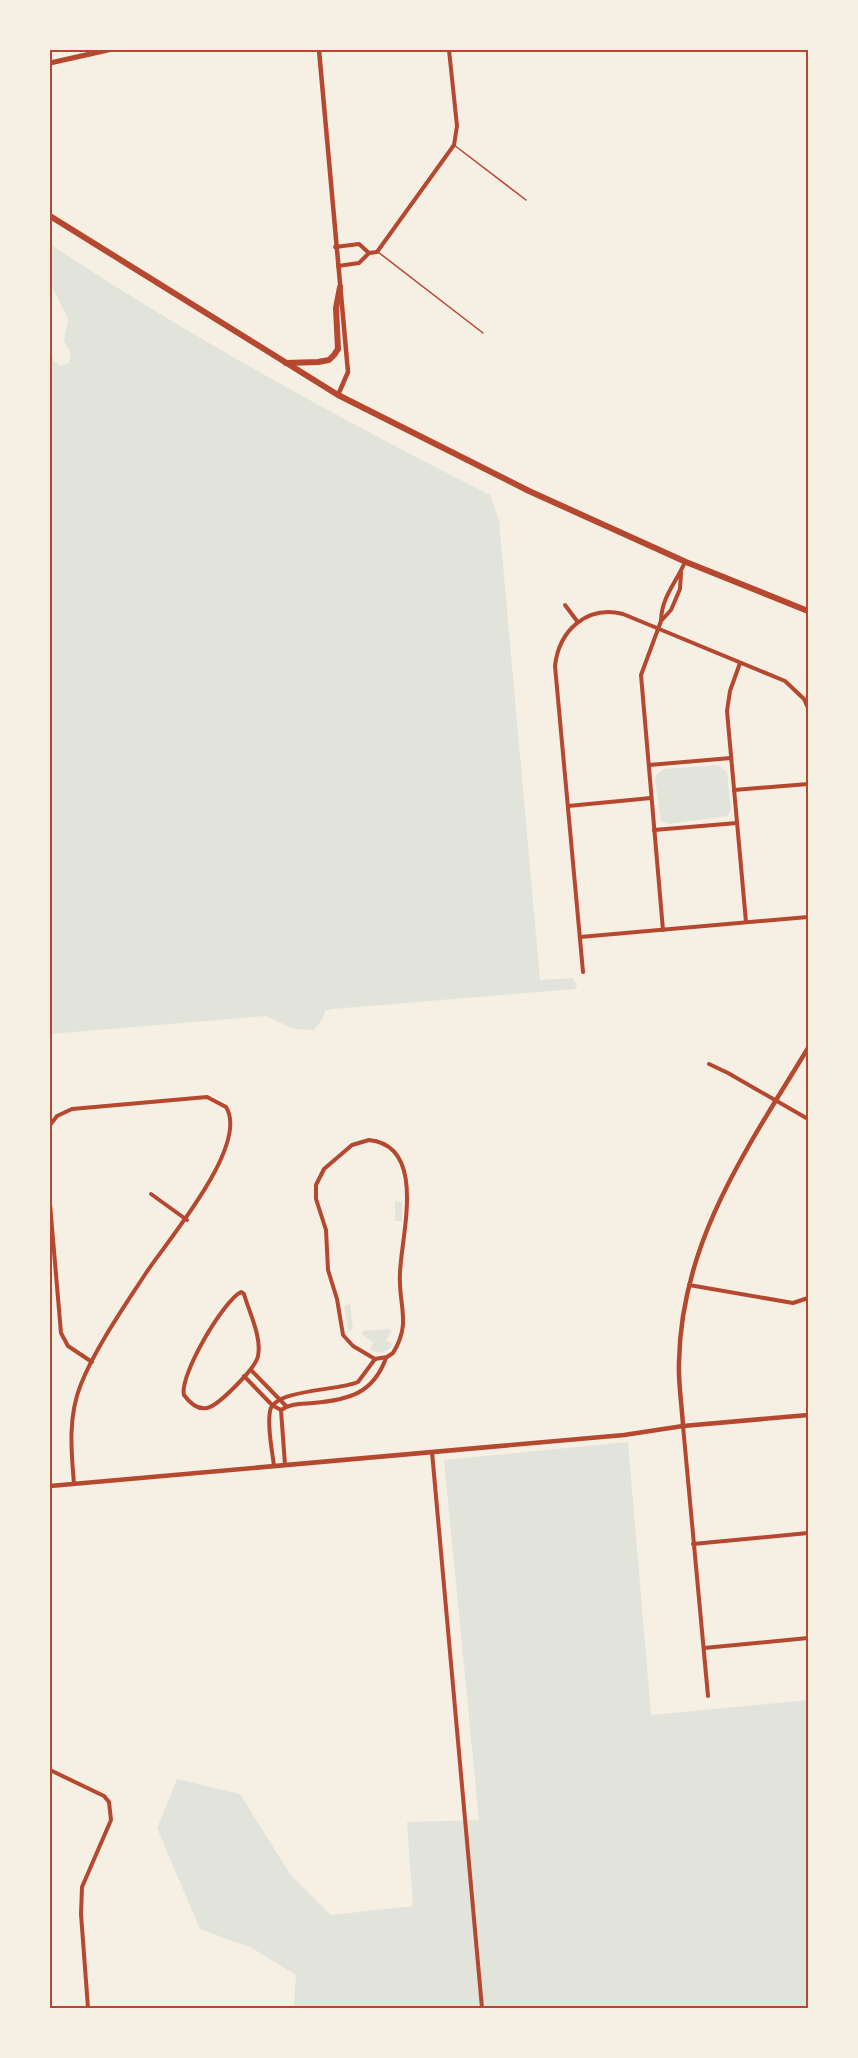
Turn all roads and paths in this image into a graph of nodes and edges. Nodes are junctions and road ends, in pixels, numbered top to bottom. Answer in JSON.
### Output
{"nodes":[{"id":1,"x":108,"y":50,"type":"edge"},
{"id":2,"x":318,"y":50,"type":"edge"},
{"id":3,"x":449,"y":50,"type":"edge"},
{"id":4,"x":50,"y":63,"type":"edge"},
{"id":5,"x":454,"y":145,"type":"junction"},
{"id":6,"x":526,"y":200,"type":"dead end"},
{"id":7,"x":50,"y":216,"type":"edge"},
{"id":8,"x":335,"y":247,"type":"junction"},
{"id":9,"x":377,"y":252,"type":"junction"},
{"id":10,"x":369,"y":253,"type":"junction"},
{"id":11,"x":338,"y":266,"type":"junction"},
{"id":12,"x":340,"y":287,"type":"junction"},
{"id":13,"x":483,"y":333,"type":"dead end"},
{"id":14,"x":286,"y":363,"type":"junction"},
{"id":15,"x":338,"y":395,"type":"junction"},
{"id":16,"x":686,"y":562,"type":"junction"},
{"id":17,"x":681,"y":573,"type":"junction"},
{"id":18,"x":565,"y":604,"type":"dead end"},
{"id":19,"x":808,"y":611,"type":"edge"},
{"id":20,"x":577,"y":621,"type":"junction"},
{"id":21,"x":661,"y":621,"type":"junction"},
{"id":22,"x":658,"y":628,"type":"junction"},
{"id":23,"x":740,"y":663,"type":"junction"},
{"id":24,"x":808,"y":708,"type":"edge"},
{"id":25,"x":731,"y":758,"type":"junction"},
{"id":26,"x":648,"y":765,"type":"junction"},
{"id":27,"x":808,"y":784,"type":"edge"},
{"id":28,"x":734,"y":790,"type":"junction"},
{"id":29,"x":651,"y":798,"type":"junction"},
{"id":30,"x":568,"y":806,"type":"junction"},
{"id":31,"x":737,"y":823,"type":"junction"},
{"id":32,"x":654,"y":830,"type":"junction"},
{"id":33,"x":808,"y":917,"type":"edge"},
{"id":34,"x":746,"y":922,"type":"junction"},
{"id":35,"x":663,"y":930,"type":"junction"},
{"id":36,"x":580,"y":937,"type":"junction"},
{"id":37,"x":583,"y":972,"type":"dead end"},
{"id":38,"x":808,"y":1048,"type":"edge"},
{"id":39,"x":709,"y":1064,"type":"dead end"},
{"id":40,"x":776,"y":1100,"type":"junction"},
{"id":41,"x":808,"y":1119,"type":"edge"},
{"id":42,"x":50,"y":1125,"type":"edge"},
{"id":43,"x":151,"y":1194,"type":"dead end"},
{"id":44,"x":50,"y":1204,"type":"edge"},
{"id":45,"x":187,"y":1220,"type":"junction"},
{"id":46,"x":689,"y":1285,"type":"junction"},
{"id":47,"x":808,"y":1298,"type":"edge"},
{"id":48,"x":387,"y":1358,"type":"junction"},
{"id":49,"x":375,"y":1359,"type":"junction"},
{"id":50,"x":92,"y":1362,"type":"junction"},
{"id":51,"x":251,"y":1370,"type":"junction"},
{"id":52,"x":244,"y":1376,"type":"junction"},
{"id":53,"x":315,"y":1392,"type":"junction"},
{"id":54,"x":279,"y":1398,"type":"junction"},
{"id":55,"x":316,"y":1403,"type":"junction"},
{"id":56,"x":272,"y":1405,"type":"junction"},
{"id":57,"x":284,"y":1408,"type":"junction"},
{"id":58,"x":808,"y":1415,"type":"edge"},
{"id":59,"x":271,"y":1426,"type":"junction"},
{"id":60,"x":282,"y":1426,"type":"junction"},
{"id":61,"x":683,"y":1426,"type":"junction"},
{"id":62,"x":432,"y":1452,"type":"junction"},
{"id":63,"x":285,"y":1466,"type":"junction"},
{"id":64,"x":274,"y":1467,"type":"junction"},
{"id":65,"x":74,"y":1484,"type":"junction"},
{"id":66,"x":50,"y":1486,"type":"edge"},
{"id":67,"x":808,"y":1533,"type":"edge"},
{"id":68,"x":693,"y":1544,"type":"junction"},
{"id":69,"x":808,"y":1638,"type":"edge"},
{"id":70,"x":704,"y":1648,"type":"junction"},
{"id":71,"x":708,"y":1696,"type":"dead end"},
{"id":72,"x":50,"y":1770,"type":"edge"},
{"id":73,"x":88,"y":2008,"type":"edge"},
{"id":74,"x":482,"y":2008,"type":"edge"}],
"edges":[{"from":1,"to":4,"type":"main road"},
{"from":2,"to":8,"type":"street"},
{"from":3,"to":5,"type":"street"},
{"from":5,"to":6,"type":"lane"},
{"from":5,"to":9,"type":"street"},
{"from":7,"to":14,"type":"highway"},
{"from":8,"to":10,"type":"street"},
{"from":8,"to":11,"type":"street"},
{"from":9,"to":10,"type":"street"},
{"from":9,"to":13,"type":"lane"},
{"from":10,"to":11,"type":"street"},
{"from":11,"to":12,"type":"street"},
{"from":12,"to":14,"type":"highway"},
{"from":12,"to":15,"type":"street"},
{"from":14,"to":15,"type":"highway"},
{"from":15,"to":16,"type":"highway"},
{"from":16,"to":17,"type":"street"},
{"from":16,"to":19,"type":"highway"},
{"from":17,"to":21,"type":"street"},
{"from":17,"to":21,"type":"street"},
{"from":18,"to":20,"type":"street"},
{"from":20,"to":22,"type":"street"},
{"from":20,"to":30,"type":"street"},
{"from":21,"to":22,"type":"street"},
{"from":22,"to":23,"type":"street"},
{"from":22,"to":26,"type":"street"},
{"from":23,"to":24,"type":"street"},
{"from":23,"to":25,"type":"street"},
{"from":25,"to":26,"type":"street"},
{"from":25,"to":28,"type":"street"},
{"from":26,"to":29,"type":"street"},
{"from":27,"to":28,"type":"street"},
{"from":28,"to":31,"type":"street"},
{"from":29,"to":30,"type":"street"},
{"from":29,"to":32,"type":"street"},
{"from":30,"to":36,"type":"street"},
{"from":31,"to":32,"type":"street"},
{"from":31,"to":34,"type":"street"},
{"from":32,"to":35,"type":"street"},
{"from":33,"to":34,"type":"street"},
{"from":34,"to":35,"type":"street"},
{"from":35,"to":36,"type":"street"},
{"from":36,"to":37,"type":"street"},
{"from":38,"to":40,"type":"street"},
{"from":39,"to":40,"type":"street"},
{"from":40,"to":41,"type":"street"},
{"from":40,"to":46,"type":"street"},
{"from":42,"to":45,"type":"street"},
{"from":43,"to":45,"type":"street"},
{"from":44,"to":50,"type":"street"},
{"from":45,"to":50,"type":"street"},
{"from":46,"to":47,"type":"street"},
{"from":46,"to":61,"type":"street"},
{"from":48,"to":49,"type":"street"},
{"from":48,"to":49,"type":"street"},
{"from":48,"to":55,"type":"street"},
{"from":49,"to":53,"type":"street"},
{"from":50,"to":65,"type":"street"},
{"from":51,"to":52,"type":"street"},
{"from":51,"to":52,"type":"street"},
{"from":51,"to":54,"type":"street"},
{"from":52,"to":56,"type":"street"},
{"from":53,"to":54,"type":"street"},
{"from":53,"to":55,"type":"street"},
{"from":54,"to":56,"type":"street"},
{"from":54,"to":57,"type":"street"},
{"from":55,"to":57,"type":"street"},
{"from":56,"to":57,"type":"street"},
{"from":56,"to":59,"type":"street"},
{"from":57,"to":60,"type":"street"},
{"from":58,"to":61,"type":"street"},
{"from":59,"to":60,"type":"street"},
{"from":59,"to":64,"type":"street"},
{"from":60,"to":63,"type":"street"},
{"from":61,"to":62,"type":"street"},
{"from":61,"to":68,"type":"street"},
{"from":62,"to":63,"type":"street"},
{"from":62,"to":74,"type":"street"},
{"from":63,"to":64,"type":"street"},
{"from":64,"to":65,"type":"street"},
{"from":65,"to":66,"type":"street"},
{"from":67,"to":68,"type":"street"},
{"from":68,"to":70,"type":"street"},
{"from":69,"to":70,"type":"street"},
{"from":70,"to":71,"type":"street"},
{"from":72,"to":73,"type":"street"}]}
